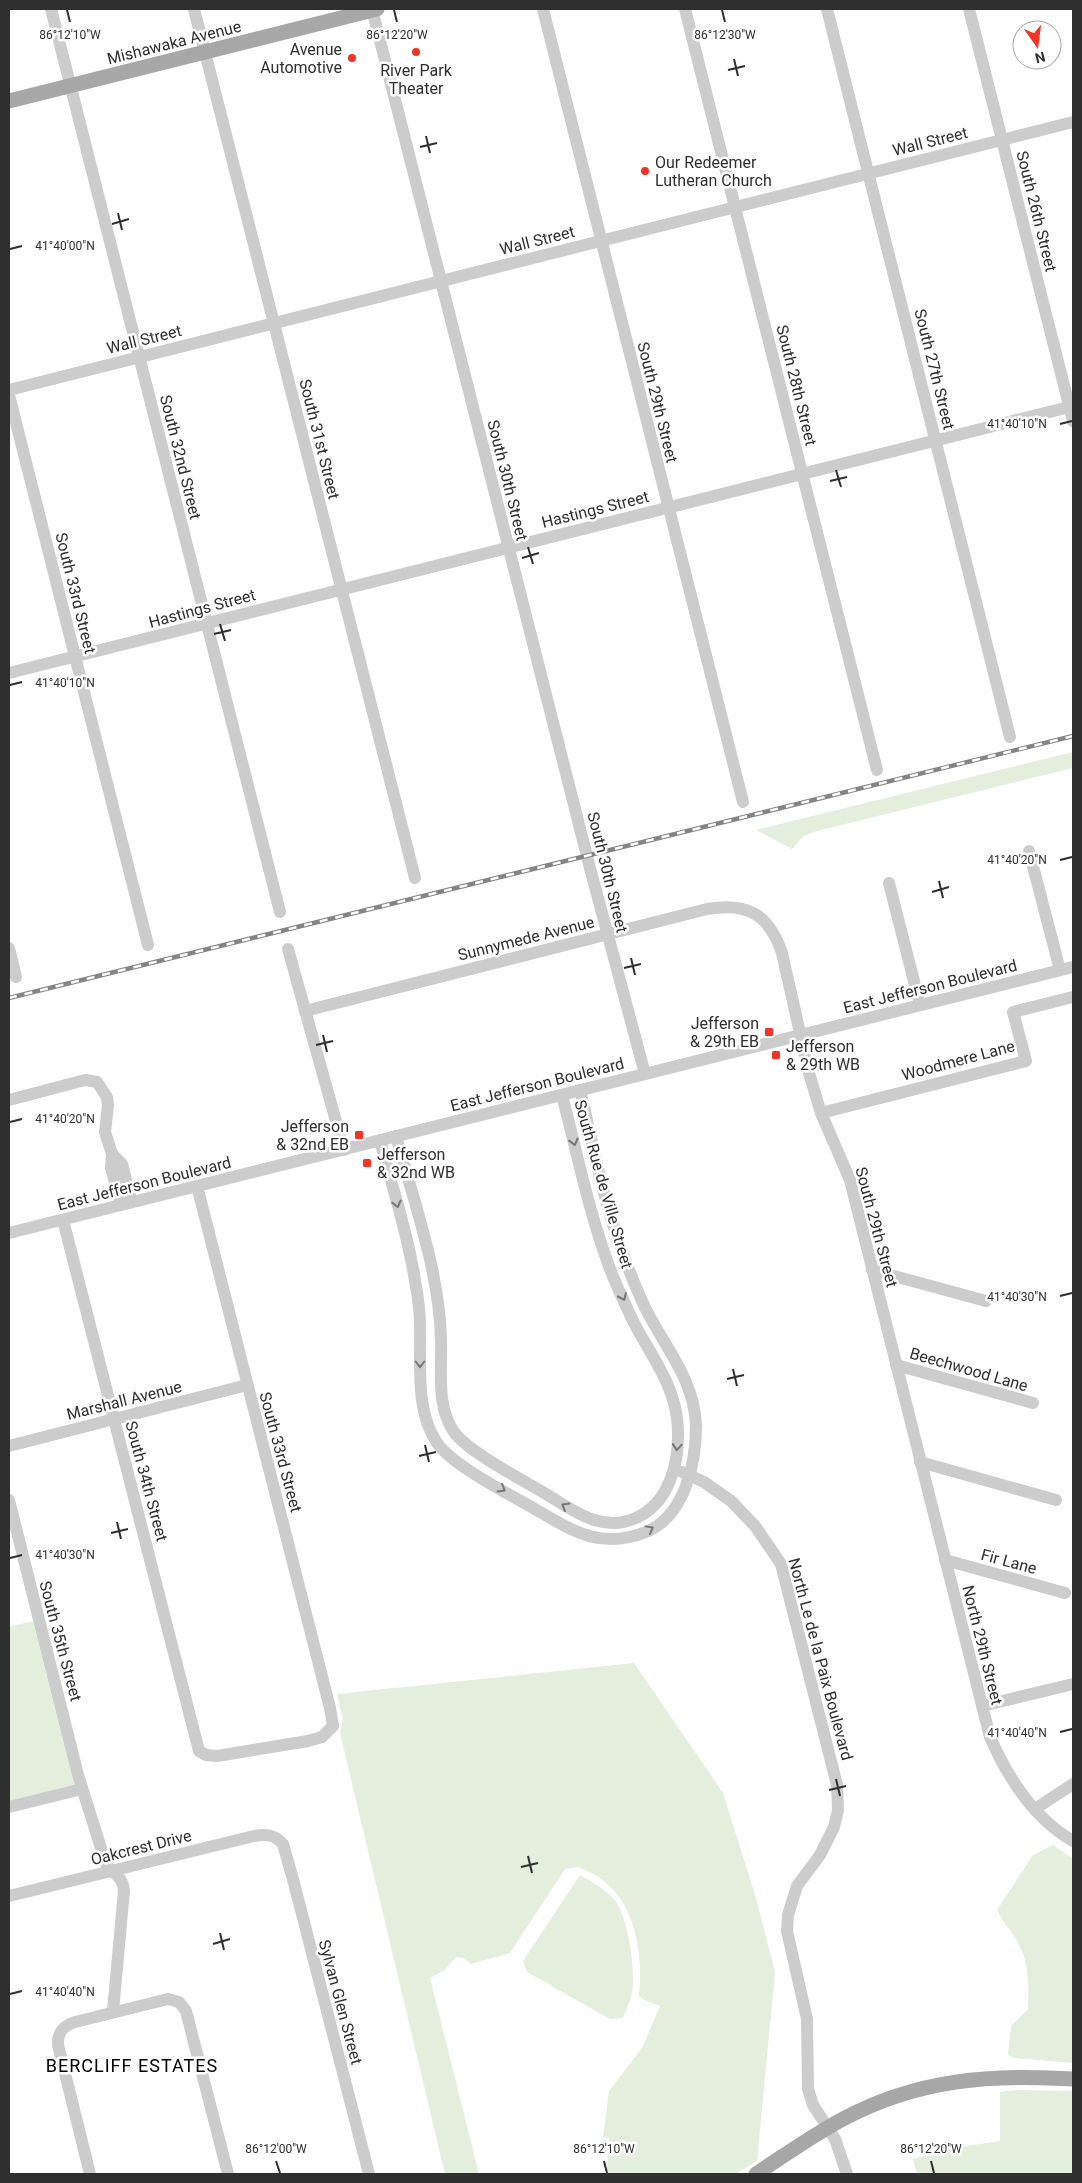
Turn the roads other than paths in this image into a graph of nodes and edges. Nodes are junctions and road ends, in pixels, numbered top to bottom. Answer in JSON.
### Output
{"nodes":[{"id":1,"x":51,"y":9,"type":"edge"},
{"id":2,"x":194,"y":9,"type":"edge"},
{"id":3,"x":374,"y":9,"type":"edge"},
{"id":4,"x":543,"y":9,"type":"edge"},
{"id":5,"x":685,"y":9,"type":"edge"},
{"id":6,"x":827,"y":9,"type":"edge"},
{"id":7,"x":969,"y":9,"type":"edge"},
{"id":8,"x":205,"y":52,"type":"junction"},
{"id":9,"x":71,"y":86,"type":"junction"},
{"id":10,"x":9,"y":101,"type":"edge"},
{"id":11,"x":1073,"y":122,"type":"edge"},
{"id":12,"x":1002,"y":140,"type":"junction"},
{"id":13,"x":869,"y":174,"type":"junction"},
{"id":14,"x":735,"y":207,"type":"junction"},
{"id":15,"x":601,"y":241,"type":"junction"},
{"id":16,"x":441,"y":281,"type":"junction"},
{"id":17,"x":274,"y":323,"type":"junction"},
{"id":18,"x":139,"y":357,"type":"junction"},
{"id":19,"x":9,"y":390,"type":"edge"},
{"id":20,"x":9,"y":395,"type":"edge"},
{"id":21,"x":1071,"y":406,"type":"edge"},
{"id":22,"x":1073,"y":422,"type":"edge"},
{"id":23,"x":936,"y":440,"type":"junction"},
{"id":24,"x":802,"y":474,"type":"junction"},
{"id":25,"x":668,"y":508,"type":"junction"},
{"id":26,"x":509,"y":548,"type":"junction"},
{"id":27,"x":342,"y":589,"type":"junction"},
{"id":28,"x":206,"y":624,"type":"junction"},
{"id":29,"x":75,"y":657,"type":"junction"},
{"id":30,"x":9,"y":673,"type":"edge"},
{"id":31,"x":1010,"y":737,"type":"dead end"},
{"id":32,"x":878,"y":770,"type":"dead end"},
{"id":33,"x":743,"y":802,"type":"dead end"},
{"id":34,"x":1029,"y":850,"type":"dead end"},
{"id":35,"x":415,"y":878,"type":"dead end"},
{"id":36,"x":888,"y":883,"type":"dead end"},
{"id":37,"x":280,"y":912,"type":"dead end"},
{"id":38,"x":755,"y":914,"type":"joint"},
{"id":39,"x":608,"y":934,"type":"junction"},
{"id":40,"x":148,"y":945,"type":"dead end"},
{"id":41,"x":9,"y":948,"type":"edge"},
{"id":42,"x":288,"y":949,"type":"dead end"},
{"id":43,"x":1073,"y":967,"type":"edge"},
{"id":44,"x":1060,"y":970,"type":"junction"},
{"id":45,"x":16,"y":977,"type":"dead end"},
{"id":46,"x":1073,"y":997,"type":"edge"},
{"id":47,"x":920,"y":1005,"type":"junction"},
{"id":48,"x":305,"y":1011,"type":"junction"},
{"id":49,"x":801,"y":1035,"type":"junction"},
{"id":50,"x":645,"y":1074,"type":"junction"},
{"id":51,"x":580,"y":1090,"type":"junction"},
{"id":52,"x":562,"y":1095,"type":"junction"},
{"id":53,"x":9,"y":1100,"type":"edge"},
{"id":54,"x":821,"y":1113,"type":"junction"},
{"id":55,"x":396,"y":1136,"type":"junction"},
{"id":56,"x":380,"y":1140,"type":"junction"},
{"id":57,"x":344,"y":1150,"type":"junction"},
{"id":58,"x":197,"y":1186,"type":"junction"},
{"id":59,"x":127,"y":1204,"type":"junction"},
{"id":60,"x":63,"y":1220,"type":"junction"},
{"id":61,"x":9,"y":1233,"type":"edge"},
{"id":62,"x":872,"y":1270,"type":"junction"},
{"id":63,"x":986,"y":1301,"type":"dead end"},
{"id":64,"x":896,"y":1365,"type":"junction"},
{"id":65,"x":248,"y":1386,"type":"junction"},
{"id":66,"x":1033,"y":1404,"type":"dead end"},
{"id":67,"x":114,"y":1420,"type":"junction"},
{"id":68,"x":9,"y":1446,"type":"edge"},
{"id":69,"x":920,"y":1462,"type":"junction"},
{"id":70,"x":674,"y":1468,"type":"junction"},
{"id":71,"x":690,"y":1475,"type":"junction"},
{"id":72,"x":9,"y":1500,"type":"edge"},
{"id":73,"x":1056,"y":1500,"type":"dead end"},
{"id":74,"x":945,"y":1560,"type":"junction"},
{"id":75,"x":1065,"y":1593,"type":"dead end"},
{"id":76,"x":1073,"y":1684,"type":"edge"},
{"id":77,"x":982,"y":1706,"type":"junction"},
{"id":78,"x":199,"y":1751,"type":"joint"},
{"id":79,"x":1073,"y":1784,"type":"edge"},
{"id":80,"x":82,"y":1789,"type":"junction"},
{"id":81,"x":9,"y":1807,"type":"edge"},
{"id":82,"x":1035,"y":1809,"type":"junction"},
{"id":83,"x":279,"y":1840,"type":"joint"},
{"id":84,"x":1073,"y":1841,"type":"edge"},
{"id":85,"x":111,"y":1871,"type":"junction"},
{"id":86,"x":9,"y":1896,"type":"edge"},
{"id":87,"x":113,"y":2012,"type":"junction"},
{"id":88,"x":1073,"y":2079,"type":"edge"},
{"id":89,"x":828,"y":2128,"type":"junction"},
{"id":90,"x":90,"y":2174,"type":"edge"},
{"id":91,"x":228,"y":2174,"type":"edge"},
{"id":92,"x":369,"y":2174,"type":"edge"},
{"id":93,"x":756,"y":2174,"type":"edge"},
{"id":94,"x":847,"y":2174,"type":"edge"}],
"edges":[{"from":1,"to":9,"type":"street","name":"South 32nd Street"},
{"from":2,"to":8,"type":"street","name":"South 31st Street"},
{"from":3,"to":8,"type":"main road","name":"Mishawaka Avenue"},
{"from":3,"to":16,"type":"street","name":"South 30th Street"},
{"from":4,"to":15,"type":"street","name":"South 29th Street"},
{"from":5,"to":14,"type":"street","name":"South 28th Street"},
{"from":6,"to":13,"type":"street","name":"South 27th Street"},
{"from":7,"to":12,"type":"street","name":"South 26th Street"},
{"from":8,"to":9,"type":"main road","name":"Mishawaka Avenue"},
{"from":8,"to":17,"type":"street","name":"South 31st Street"},
{"from":9,"to":10,"type":"main road","name":"Mishawaka Avenue"},
{"from":9,"to":18,"type":"street","name":"South 32nd Street"},
{"from":11,"to":12,"type":"street","name":"Wall Street"},
{"from":12,"to":13,"type":"street","name":"Wall Street"},
{"from":12,"to":21,"type":"street","name":"South 26th Street"},
{"from":13,"to":14,"type":"street","name":"Wall Street"},
{"from":13,"to":23,"type":"street","name":"South 27th Street"},
{"from":14,"to":15,"type":"street","name":"Wall Street"},
{"from":14,"to":24,"type":"street","name":"South 28th Street"},
{"from":15,"to":16,"type":"street","name":"Wall Street"},
{"from":15,"to":25,"type":"street","name":"South 29th Street"},
{"from":16,"to":17,"type":"street","name":"Wall Street"},
{"from":16,"to":26,"type":"street","name":"South 30th Street"},
{"from":17,"to":18,"type":"street","name":"Wall Street"},
{"from":17,"to":27,"type":"street","name":"South 31st Street"},
{"from":18,"to":19,"type":"street","name":"Wall Street"},
{"from":18,"to":28,"type":"street","name":"South 32nd Street"},
{"from":20,"to":29,"type":"street","name":"South 33rd Street"},
{"from":21,"to":22,"type":"street","name":"South 26th Street"},
{"from":21,"to":23,"type":"street","name":"Hastings Street"},
{"from":23,"to":24,"type":"street","name":"Hastings Street"},
{"from":23,"to":31,"type":"street","name":"South 27th Street"},
{"from":24,"to":25,"type":"street","name":"Hastings Street"},
{"from":24,"to":32,"type":"street","name":"South 28th Street"},
{"from":25,"to":26,"type":"street","name":"Hastings Street"},
{"from":25,"to":33,"type":"street","name":"South 29th Street"},
{"from":26,"to":27,"type":"street","name":"Hastings Street"},
{"from":26,"to":39,"type":"street","name":"South 30th Street"},
{"from":27,"to":28,"type":"street","name":"Hastings Street"},
{"from":27,"to":35,"type":"street","name":"South 31st Street"},
{"from":28,"to":29,"type":"street","name":"Hastings Street"},
{"from":28,"to":37,"type":"street","name":"South 32nd Street"},
{"from":29,"to":30,"type":"street","name":"Hastings Street"},
{"from":29,"to":40,"type":"street","name":"South 33rd Street"},
{"from":34,"to":44,"type":"street"},
{"from":36,"to":47,"type":"street"},
{"from":38,"to":39,"type":"street","name":"Sunnymede Avenue"},
{"from":38,"to":49,"type":"street","name":"South 29th Street"},
{"from":39,"to":48,"type":"street","name":"Sunnymede Avenue"},
{"from":39,"to":50,"type":"street","name":"South 30th Street"},
{"from":41,"to":45,"type":"street"},
{"from":42,"to":48,"type":"street"},
{"from":43,"to":44,"type":"street","name":"East Jefferson Boulevard"},
{"from":44,"to":47,"type":"street","name":"East Jefferson Boulevard"},
{"from":46,"to":54,"type":"street","name":"Woodmere Lane"},
{"from":47,"to":49,"type":"street","name":"East Jefferson Boulevard"},
{"from":48,"to":57,"type":"street"},
{"from":49,"to":50,"type":"street","name":"East Jefferson Boulevard"},
{"from":49,"to":54,"type":"street","name":"South 29th Street"},
{"from":50,"to":51,"type":"street","name":"East Jefferson Boulevard"},
{"from":51,"to":52,"type":"street","name":"East Jefferson Boulevard"},
{"from":51,"to":71,"type":"street","name":"South Rue de Ville Street"},
{"from":52,"to":55,"type":"street","name":"East Jefferson Boulevard"},
{"from":52,"to":70,"type":"street","name":"South Rue de Ville Street","one_way":true},
{"from":53,"to":59,"type":"street"},
{"from":54,"to":62,"type":"street","name":"South 29th Street"},
{"from":55,"to":56,"type":"street","name":"East Jefferson Boulevard"},
{"from":70,"to":55,"type":"street","name":"South Rue de Ville Street","one_way":true},
{"from":56,"to":57,"type":"street","name":"East Jefferson Boulevard"},
{"from":56,"to":71,"type":"street","name":"South Rue de Ville Street","one_way":true},
{"from":57,"to":58,"type":"street","name":"East Jefferson Boulevard"},
{"from":58,"to":59,"type":"street","name":"East Jefferson Boulevard"},
{"from":58,"to":65,"type":"street","name":"South 33rd Street"},
{"from":59,"to":60,"type":"street","name":"East Jefferson Boulevard"},
{"from":60,"to":61,"type":"street","name":"East Jefferson Boulevard"},
{"from":60,"to":67,"type":"street","name":"South 34th Street"},
{"from":62,"to":63,"type":"street"},
{"from":62,"to":64,"type":"street","name":"South 29th Street"},
{"from":64,"to":66,"type":"street","name":"Beechwood Lane"},
{"from":64,"to":69,"type":"street","name":"South 29th Street"},
{"from":65,"to":67,"type":"street","name":"Marshall Avenue"},
{"from":65,"to":78,"type":"street","name":"South 33rd Street"},
{"from":67,"to":68,"type":"street","name":"Marshall Avenue"},
{"from":67,"to":78,"type":"street","name":"South 34th Street"},
{"from":69,"to":73,"type":"street"},
{"from":69,"to":74,"type":"street","name":"South 29th Street"},
{"from":70,"to":71,"type":"street","name":"North Le de la Paix Boulevard"},
{"from":71,"to":89,"type":"street","name":"North Le de la Paix Boulevard"},
{"from":72,"to":80,"type":"street","name":"South 35th Street"},
{"from":74,"to":75,"type":"street","name":"Fir Lane"},
{"from":74,"to":77,"type":"street","name":"North 29th Street"},
{"from":76,"to":77,"type":"street"},
{"from":77,"to":82,"type":"street","name":"North 29th Street"},
{"from":79,"to":82,"type":"street"},
{"from":80,"to":81,"type":"street"},
{"from":80,"to":85,"type":"street","name":"South 35th Street"},
{"from":82,"to":84,"type":"street","name":"North 29th Street"},
{"from":83,"to":85,"type":"street","name":"Oakcrest Drive"},
{"from":83,"to":92,"type":"street","name":"Sylvan Glen Street"},
{"from":85,"to":86,"type":"street","name":"Oakcrest Drive"},
{"from":85,"to":87,"type":"street","name":"South 35th Street"},
{"from":87,"to":90,"type":"street"},
{"from":87,"to":91,"type":"street"},
{"from":88,"to":89,"type":"main road"},
{"from":89,"to":93,"type":"main road"},
{"from":89,"to":94,"type":"street","name":"North Le de la Paix Boulevard"}]}
